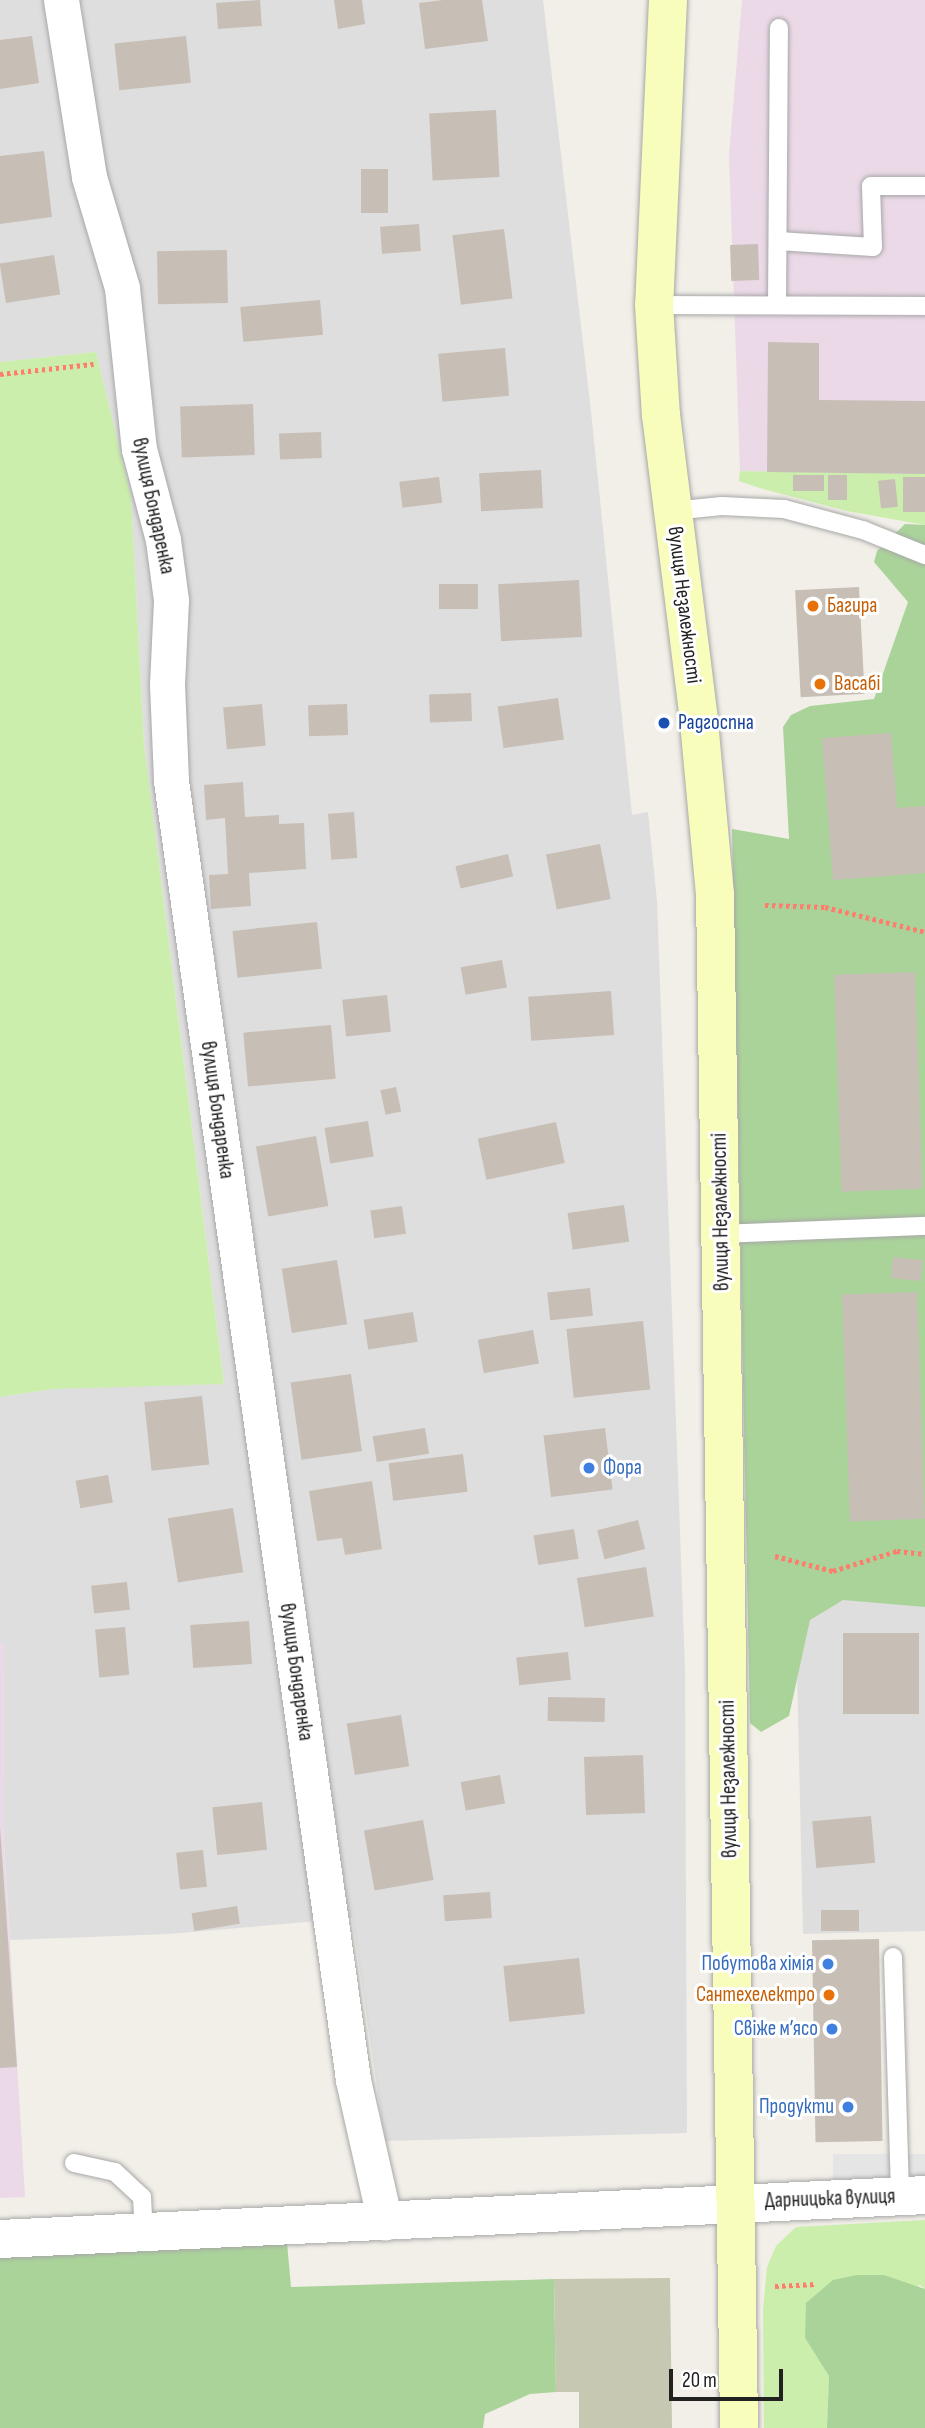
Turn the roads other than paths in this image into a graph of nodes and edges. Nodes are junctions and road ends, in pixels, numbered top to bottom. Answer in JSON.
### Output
{"nodes":[{"id":1,"x":61,"y":0,"type":"edge"},
{"id":2,"x":667,"y":1,"type":"edge"},
{"id":3,"x":779,"y":28,"type":"dead end"},
{"id":4,"x":925,"y":186,"type":"edge"},
{"id":5,"x":778,"y":241,"type":"junction"},
{"id":6,"x":654,"y":305,"type":"junction"},
{"id":7,"x":777,"y":305,"type":"junction"},
{"id":8,"x":925,"y":306,"type":"edge"},
{"id":9,"x":672,"y":511,"type":"junction"},
{"id":10,"x":925,"y":555,"type":"edge"},
{"id":11,"x":925,"y":1226,"type":"edge"},
{"id":12,"x":722,"y":1234,"type":"junction"},
{"id":13,"x":893,"y":1956,"type":"dead end"},
{"id":14,"x":74,"y":2163,"type":"dead end"},
{"id":15,"x":913,"y":2196,"type":"edge"},
{"id":16,"x":735,"y":2203,"type":"junction"},
{"id":17,"x":385,"y":2222,"type":"junction"},
{"id":18,"x":144,"y":2232,"type":"junction"},
{"id":19,"x":0,"y":2239,"type":"edge"},
{"id":20,"x":739,"y":2428,"type":"edge"}],
"edges":[{"from":1,"to":17,"type":"street","name":"вулиця Бондаренка"},
{"from":2,"to":6,"type":"main road","name":"вулиця Незалежності"},
{"from":3,"to":5,"type":"lane"},
{"from":4,"to":5,"type":"lane"},
{"from":5,"to":7,"type":"lane"},
{"from":6,"to":7,"type":"lane"},
{"from":6,"to":9,"type":"main road","name":"вулиця Незалежності"},
{"from":7,"to":8,"type":"lane"},
{"from":9,"to":10,"type":"lane"},
{"from":9,"to":12,"type":"main road","name":"вулиця Незалежності"},
{"from":11,"to":12,"type":"lane"},
{"from":12,"to":16,"type":"main road","name":"вулиця Незалежності"},
{"from":13,"to":15,"type":"lane"},
{"from":14,"to":18,"type":"lane"},
{"from":15,"to":16,"type":"street","name":"Дарницька вулиця"},
{"from":16,"to":17,"type":"street","name":"Дарницька вулиця"},
{"from":16,"to":20,"type":"main road","name":"вулиця Незалежності"},
{"from":17,"to":18,"type":"street","name":"Дарницька вулиця"},
{"from":18,"to":19,"type":"street","name":"Дарницька вулиця"}]}
